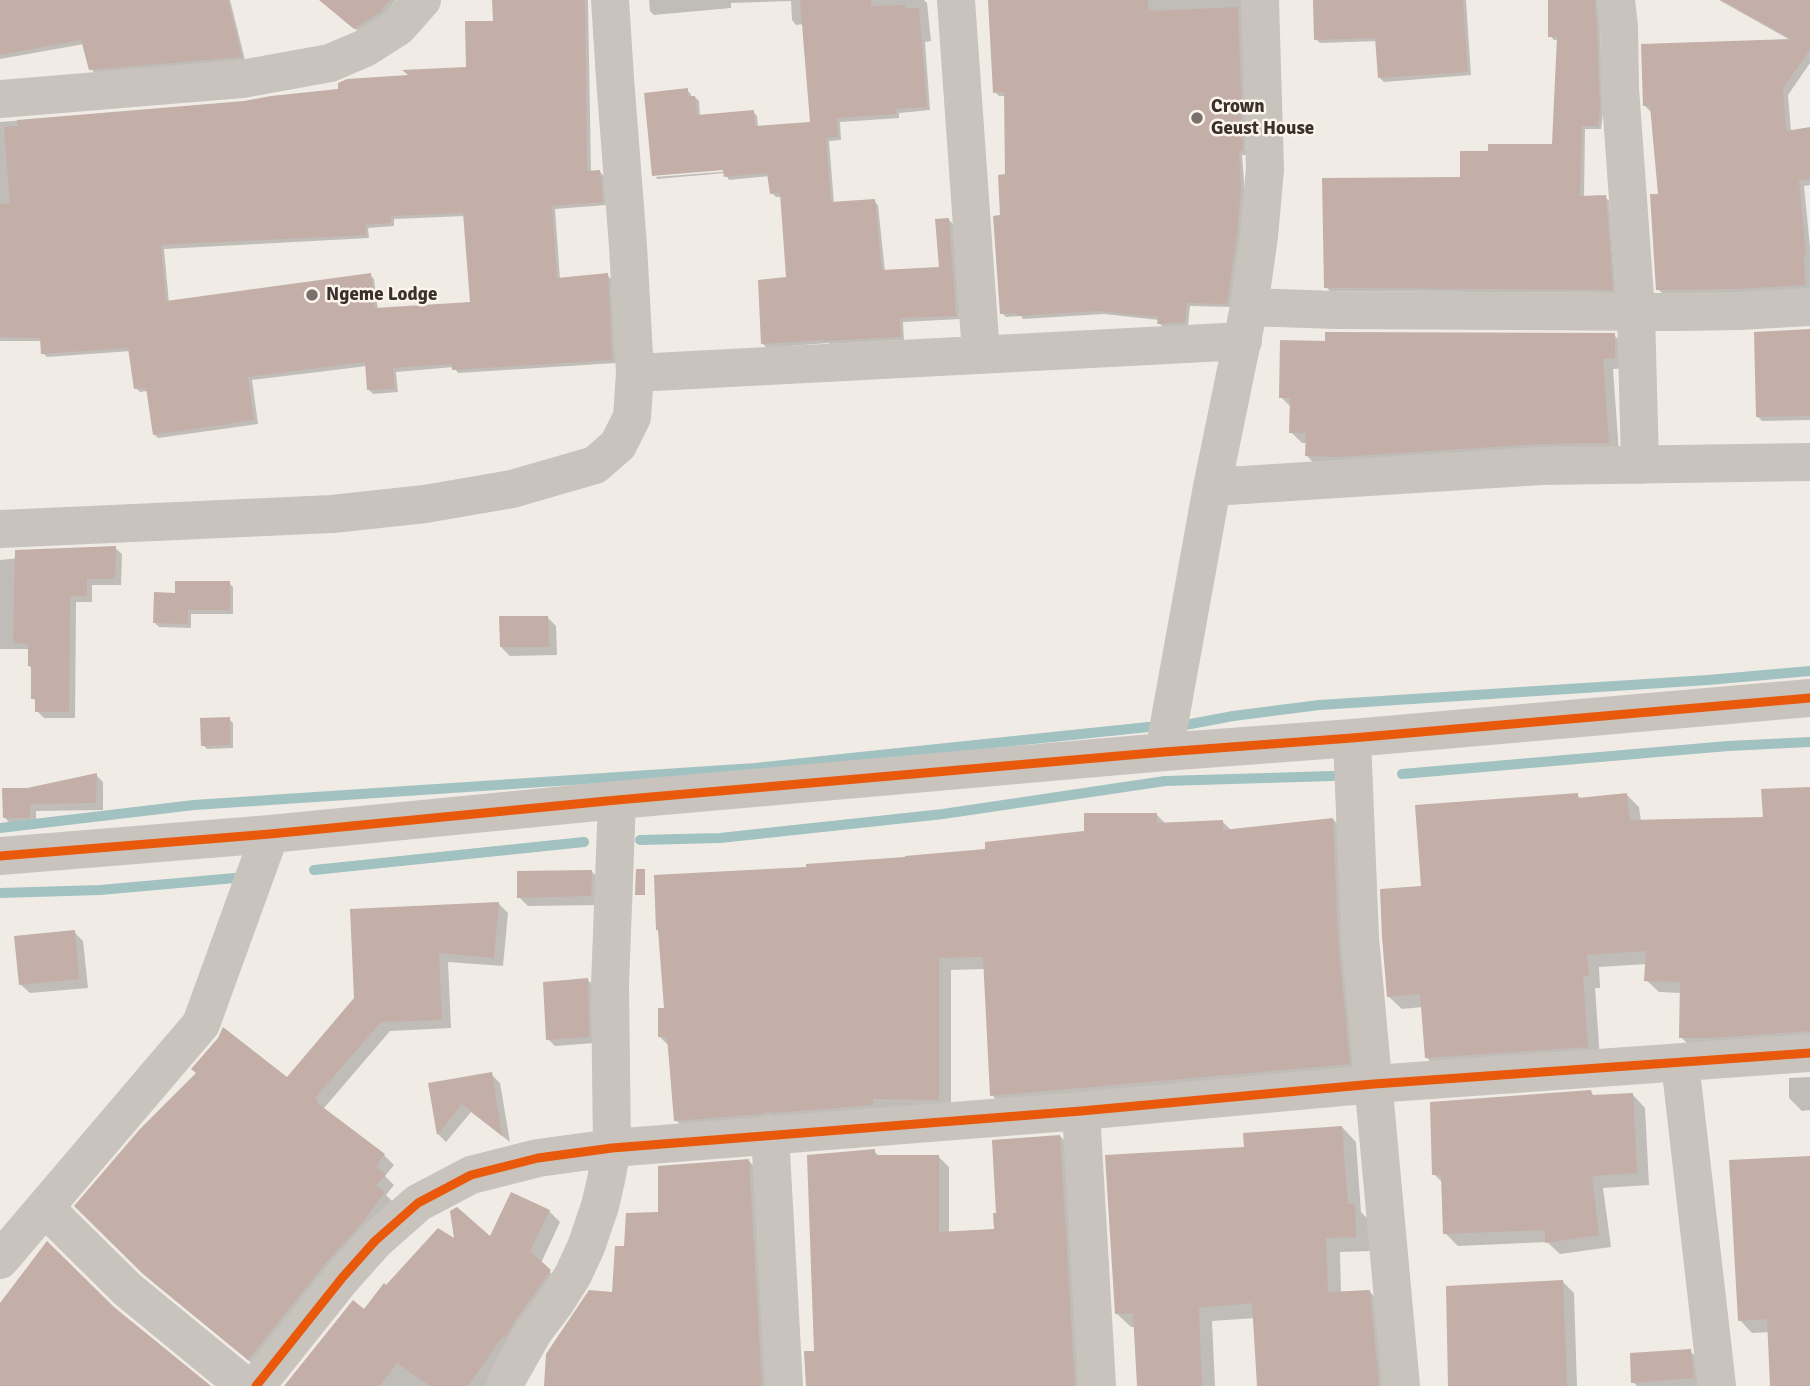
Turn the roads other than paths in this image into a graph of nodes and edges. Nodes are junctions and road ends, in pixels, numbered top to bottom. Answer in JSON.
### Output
{"nodes":[{"id":1,"x":422,"y":0,"type":"edge"},
{"id":2,"x":610,"y":0,"type":"edge"},
{"id":3,"x":956,"y":0,"type":"edge"},
{"id":4,"x":1260,"y":0,"type":"edge"},
{"id":5,"x":1616,"y":0,"type":"edge"},
{"id":6,"x":0,"y":99,"type":"edge"},
{"id":7,"x":1810,"y":307,"type":"edge"},
{"id":8,"x":1636,"y":311,"type":"junction"},
{"id":9,"x":1246,"y":324,"type":"junction"},
{"id":10,"x":981,"y":354,"type":"junction"},
{"id":11,"x":635,"y":373,"type":"junction"},
{"id":12,"x":1810,"y":462,"type":"edge"},
{"id":13,"x":1640,"y":465,"type":"junction"},
{"id":14,"x":1212,"y":487,"type":"junction"},
{"id":15,"x":0,"y":529,"type":"edge"},
{"id":16,"x":1810,"y":698,"type":"edge"},
{"id":17,"x":1352,"y":738,"type":"junction"},
{"id":18,"x":1164,"y":752,"type":"junction"},
{"id":19,"x":617,"y":800,"type":"junction"},
{"id":20,"x":270,"y":834,"type":"junction"},
{"id":21,"x":0,"y":856,"type":"edge"},
{"id":22,"x":1810,"y":1054,"type":"edge"},
{"id":23,"x":1680,"y":1063,"type":"junction"},
{"id":24,"x":1374,"y":1084,"type":"junction"},
{"id":25,"x":1081,"y":1111,"type":"junction"},
{"id":26,"x":770,"y":1135,"type":"junction"},
{"id":27,"x":612,"y":1148,"type":"junction"},
{"id":28,"x":45,"y":1208,"type":"junction"},
{"id":29,"x":0,"y":1260,"type":"edge"},
{"id":30,"x":245,"y":1386,"type":"edge"},
{"id":31,"x":256,"y":1386,"type":"edge"},
{"id":32,"x":505,"y":1386,"type":"edge"},
{"id":33,"x":784,"y":1386,"type":"edge"},
{"id":34,"x":1097,"y":1386,"type":"edge"},
{"id":35,"x":1401,"y":1386,"type":"edge"},
{"id":36,"x":1717,"y":1386,"type":"edge"}],
"edges":[{"from":1,"to":6,"type":"street"},
{"from":2,"to":11,"type":"street"},
{"from":3,"to":10,"type":"street"},
{"from":4,"to":9,"type":"street"},
{"from":5,"to":8,"type":"street"},
{"from":7,"to":8,"type":"street"},
{"from":8,"to":9,"type":"street"},
{"from":8,"to":13,"type":"street"},
{"from":9,"to":10,"type":"street"},
{"from":9,"to":14,"type":"street"},
{"from":10,"to":11,"type":"street"},
{"from":11,"to":15,"type":"street"},
{"from":12,"to":13,"type":"street"},
{"from":13,"to":14,"type":"street"},
{"from":14,"to":18,"type":"street"},
{"from":16,"to":17,"type":"street"},
{"from":17,"to":18,"type":"street"},
{"from":17,"to":24,"type":"street"},
{"from":18,"to":19,"type":"street"},
{"from":19,"to":20,"type":"street"},
{"from":19,"to":27,"type":"street"},
{"from":20,"to":21,"type":"street"},
{"from":20,"to":28,"type":"street"},
{"from":22,"to":23,"type":"street"},
{"from":23,"to":24,"type":"street"},
{"from":23,"to":36,"type":"street"},
{"from":24,"to":25,"type":"street"},
{"from":24,"to":35,"type":"street"},
{"from":25,"to":26,"type":"street"},
{"from":25,"to":34,"type":"street"},
{"from":26,"to":27,"type":"street"},
{"from":26,"to":33,"type":"street"},
{"from":27,"to":31,"type":"street"},
{"from":27,"to":32,"type":"street"},
{"from":28,"to":29,"type":"street"},
{"from":28,"to":30,"type":"street"}]}
